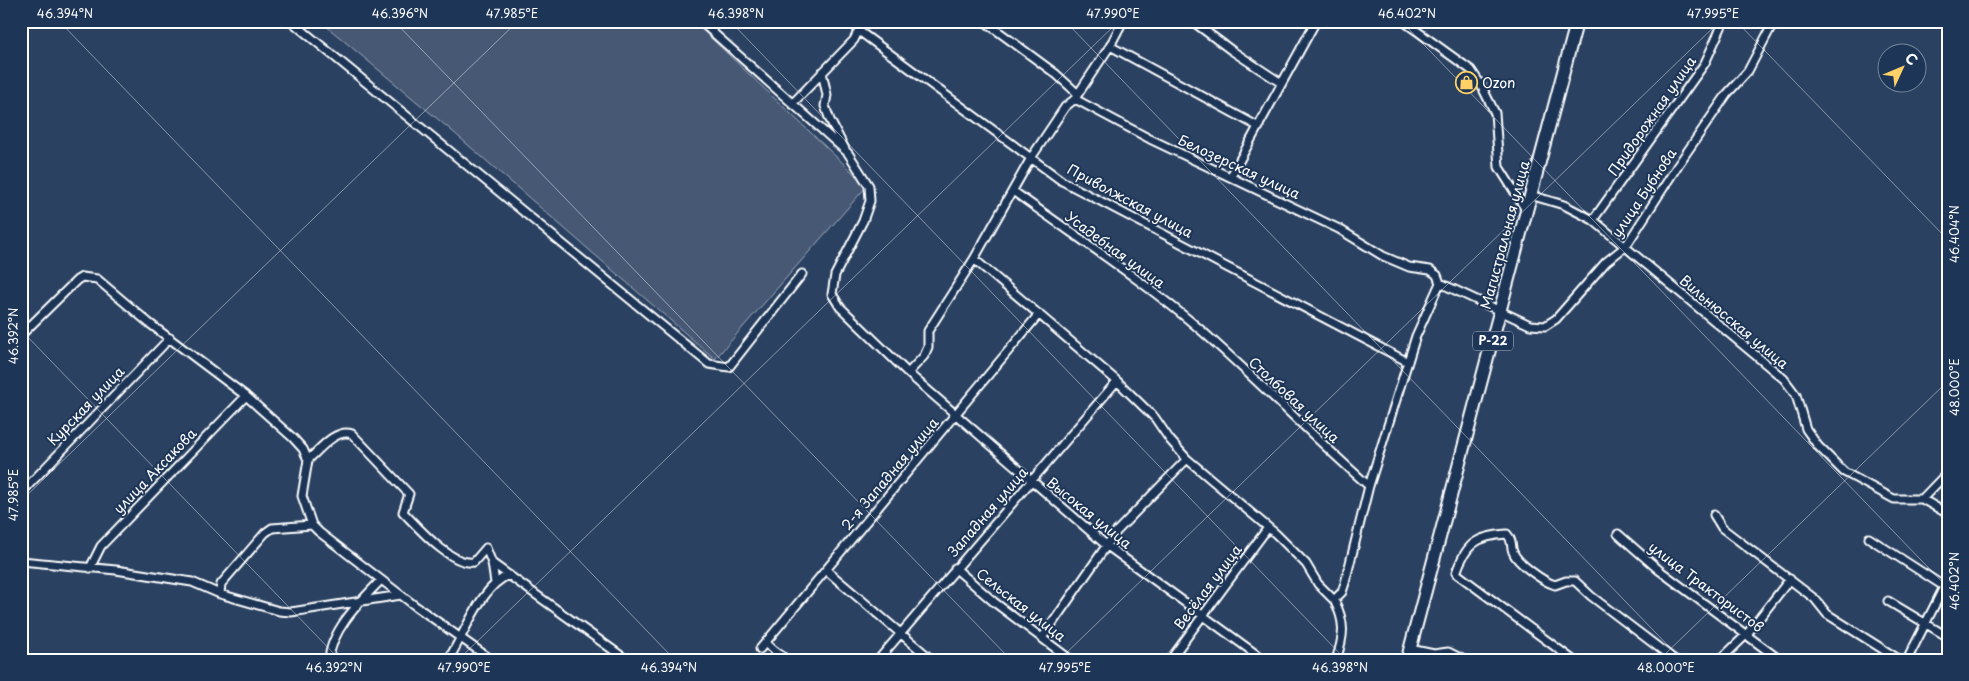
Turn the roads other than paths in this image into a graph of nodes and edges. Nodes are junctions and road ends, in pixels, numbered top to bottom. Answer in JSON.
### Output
{"nodes":[{"id":1,"x":291,"y":21,"type":"edge"},
{"id":2,"x":700,"y":21,"type":"edge"},
{"id":3,"x":863,"y":21,"type":"edge"},
{"id":4,"x":984,"y":21,"type":"edge"},
{"id":5,"x":1123,"y":21,"type":"edge"},
{"id":6,"x":1192,"y":21,"type":"edge"},
{"id":7,"x":1316,"y":21,"type":"edge"},
{"id":8,"x":1403,"y":21,"type":"edge"},
{"id":9,"x":1577,"y":21,"type":"edge"},
{"id":10,"x":1724,"y":21,"type":"edge"},
{"id":11,"x":1776,"y":21,"type":"edge"},
{"id":12,"x":859,"y":31,"type":"junction"},
{"id":13,"x":1110,"y":46,"type":"junction"},
{"id":14,"x":822,"y":72,"type":"junction"},
{"id":15,"x":1281,"y":83,"type":"junction"},
{"id":16,"x":1076,"y":96,"type":"junction"},
{"id":17,"x":792,"y":104,"type":"junction"},
{"id":18,"x":1259,"y":127,"type":"junction"},
{"id":19,"x":848,"y":153,"type":"junction"},
{"id":20,"x":1031,"y":158,"type":"junction"},
{"id":21,"x":1231,"y":176,"type":"junction"},
{"id":22,"x":1013,"y":191,"type":"junction"},
{"id":23,"x":1530,"y":195,"type":"junction"},
{"id":24,"x":1526,"y":210,"type":"junction"},
{"id":25,"x":1593,"y":220,"type":"junction"},
{"id":26,"x":1626,"y":246,"type":"junction"},
{"id":27,"x":974,"y":259,"type":"junction"},
{"id":28,"x":802,"y":274,"type":"dead end"},
{"id":29,"x":1440,"y":283,"type":"junction"},
{"id":30,"x":1500,"y":312,"type":"junction"},
{"id":31,"x":1038,"y":314,"type":"junction"},
{"id":32,"x":1202,"y":331,"type":"joint"},
{"id":33,"x":21,"y":335,"type":"edge"},
{"id":34,"x":170,"y":338,"type":"junction"},
{"id":35,"x":1408,"y":362,"type":"junction"},
{"id":36,"x":908,"y":373,"type":"junction"},
{"id":37,"x":1117,"y":381,"type":"junction"},
{"id":38,"x":246,"y":396,"type":"junction"},
{"id":39,"x":956,"y":415,"type":"junction"},
{"id":40,"x":1187,"y":459,"type":"junction"},
{"id":41,"x":308,"y":460,"type":"junction"},
{"id":42,"x":1948,"y":472,"type":"edge"},
{"id":43,"x":1030,"y":481,"type":"junction"},
{"id":44,"x":1370,"y":486,"type":"junction"},
{"id":45,"x":21,"y":493,"type":"edge"},
{"id":46,"x":1922,"y":500,"type":"junction"},
{"id":47,"x":1948,"y":514,"type":"edge"},
{"id":48,"x":1714,"y":515,"type":"dead end"},
{"id":49,"x":312,"y":525,"type":"junction"},
{"id":50,"x":1267,"y":529,"type":"junction"},
{"id":51,"x":1618,"y":534,"type":"dead end"},
{"id":52,"x":1869,"y":538,"type":"dead end"},
{"id":53,"x":1106,"y":545,"type":"junction"},
{"id":54,"x":21,"y":562,"type":"edge"},
{"id":55,"x":492,"y":564,"type":"junction"},
{"id":56,"x":90,"y":568,"type":"junction"},
{"id":57,"x":955,"y":568,"type":"junction"},
{"id":58,"x":826,"y":570,"type":"junction"},
{"id":59,"x":509,"y":575,"type":"junction"},
{"id":60,"x":1790,"y":579,"type":"junction"},
{"id":61,"x":381,"y":580,"type":"junction"},
{"id":62,"x":495,"y":583,"type":"junction"},
{"id":63,"x":1946,"y":588,"type":"edge"},
{"id":64,"x":220,"y":594,"type":"junction"},
{"id":65,"x":401,"y":595,"type":"junction"},
{"id":66,"x":1334,"y":600,"type":"junction"},
{"id":67,"x":359,"y":602,"type":"junction"},
{"id":68,"x":1888,"y":602,"type":"dead end"},
{"id":69,"x":1202,"y":614,"type":"junction"},
{"id":70,"x":1925,"y":625,"type":"junction"},
{"id":71,"x":901,"y":634,"type":"junction"},
{"id":72,"x":1747,"y":634,"type":"junction"},
{"id":73,"x":1948,"y":637,"type":"edge"},
{"id":74,"x":1042,"y":638,"type":"junction"},
{"id":75,"x":462,"y":639,"type":"junction"},
{"id":76,"x":1409,"y":654,"type":"edge"},
{"id":77,"x":1433,"y":657,"type":"edge"},
{"id":78,"x":329,"y":660,"type":"edge"},
{"id":79,"x":448,"y":660,"type":"edge"},
{"id":80,"x":492,"y":660,"type":"edge"},
{"id":81,"x":627,"y":660,"type":"edge"},
{"id":82,"x":787,"y":660,"type":"edge"},
{"id":83,"x":878,"y":660,"type":"edge"},
{"id":84,"x":932,"y":660,"type":"edge"},
{"id":85,"x":1071,"y":660,"type":"edge"},
{"id":86,"x":1170,"y":660,"type":"edge"},
{"id":87,"x":1264,"y":660,"type":"edge"},
{"id":88,"x":1336,"y":660,"type":"edge"},
{"id":89,"x":1464,"y":660,"type":"edge"},
{"id":90,"x":1573,"y":660,"type":"edge"},
{"id":91,"x":1675,"y":660,"type":"edge"},
{"id":92,"x":1720,"y":660,"type":"edge"},
{"id":93,"x":1780,"y":660,"type":"edge"},
{"id":94,"x":1900,"y":660,"type":"edge"},
{"id":95,"x":1907,"y":660,"type":"edge"}],
"edges":[{"from":1,"to":28,"type":"street"},
{"from":2,"to":17,"type":"street"},
{"from":3,"to":12,"type":"street"},
{"from":4,"to":16,"type":"street","name":"Белозерская улица"},
{"from":5,"to":13,"type":"street"},
{"from":6,"to":15,"type":"street"},
{"from":7,"to":15,"type":"street"},
{"from":8,"to":24,"type":"street"},
{"from":9,"to":23,"type":"highway","name":"Магистральная улица","number":"Р-22"},
{"from":10,"to":25,"type":"street","name":"Придорожная улица"},
{"from":11,"to":26,"type":"street","name":"улица Бубнова"},
{"from":12,"to":14,"type":"street"},
{"from":12,"to":20,"type":"street","name":"Приволжская улица"},
{"from":13,"to":16,"type":"street"},
{"from":13,"to":18,"type":"street"},
{"from":14,"to":17,"type":"street"},
{"from":14,"to":19,"type":"street"},
{"from":15,"to":18,"type":"street"},
{"from":16,"to":20,"type":"street"},
{"from":16,"to":21,"type":"street","name":"Белозерская улица"},
{"from":17,"to":19,"type":"street"},
{"from":18,"to":21,"type":"street"},
{"from":19,"to":36,"type":"street","name":"Высокая улица"},
{"from":20,"to":22,"type":"street"},
{"from":20,"to":35,"type":"street","name":"Приволжская улица"},
{"from":21,"to":29,"type":"street","name":"Белозерская улица"},
{"from":22,"to":27,"type":"street"},
{"from":22,"to":32,"type":"street","name":"Усадебная улица"},
{"from":23,"to":24,"type":"highway","name":"Магистральная улица","number":"Р-22"},
{"from":23,"to":25,"type":"street","name":"Вильнюсская улица"},
{"from":24,"to":30,"type":"highway","name":"Магистральная улица","number":"Р-22"},
{"from":25,"to":26,"type":"street","name":"Вильнюсская улица"},
{"from":26,"to":30,"type":"street","name":"улица Бубнова"},
{"from":26,"to":46,"type":"street","name":"Вильнюсская улица"},
{"from":27,"to":31,"type":"street"},
{"from":27,"to":36,"type":"street"},
{"from":29,"to":30,"type":"street","name":"Белозерская улица"},
{"from":29,"to":35,"type":"street"},
{"from":30,"to":76,"type":"highway","name":"Магистральная улица","number":"Р-22"},
{"from":31,"to":37,"type":"street"},
{"from":31,"to":39,"type":"street","name":"2-я Западная улица"},
{"from":32,"to":44,"type":"street","name":"Столбовая улица"},
{"from":33,"to":34,"type":"street"},
{"from":34,"to":38,"type":"street"},
{"from":34,"to":45,"type":"street","name":"Курская улица"},
{"from":35,"to":44,"type":"street"},
{"from":36,"to":39,"type":"street","name":"Высокая улица"},
{"from":37,"to":40,"type":"street"},
{"from":37,"to":43,"type":"street","name":"Западная улица"},
{"from":38,"to":41,"type":"street"},
{"from":38,"to":56,"type":"street","name":"улица Аксакова"},
{"from":39,"to":43,"type":"street","name":"Высокая улица"},
{"from":39,"to":58,"type":"street","name":"2-я Западная улица"},
{"from":40,"to":50,"type":"street"},
{"from":40,"to":53,"type":"street"},
{"from":41,"to":49,"type":"street"},
{"from":41,"to":55,"type":"street"},
{"from":42,"to":46,"type":"street"},
{"from":43,"to":53,"type":"street","name":"Высокая улица"},
{"from":43,"to":57,"type":"street","name":"Западная улица"},
{"from":44,"to":66,"type":"street"},
{"from":46,"to":47,"type":"street","name":"Вильнюсская улица"},
{"from":48,"to":60,"type":"street"},
{"from":49,"to":61,"type":"street"},
{"from":49,"to":64,"type":"street"},
{"from":50,"to":66,"type":"street"},
{"from":50,"to":69,"type":"street","name":"Весёлая улица"},
{"from":51,"to":72,"type":"street","name":"улица Трактористов"},
{"from":52,"to":63,"type":"street"},
{"from":53,"to":69,"type":"street","name":"Высокая улица"},
{"from":53,"to":74,"type":"street"},
{"from":54,"to":56,"type":"street"},
{"from":55,"to":59,"type":"street"},
{"from":55,"to":62,"type":"street"},
{"from":56,"to":64,"type":"street"},
{"from":57,"to":71,"type":"street","name":"Западная улица"},
{"from":57,"to":74,"type":"street","name":"Сельская улица"},
{"from":58,"to":71,"type":"street"},
{"from":58,"to":82,"type":"street","name":"2-я Западная улица"},
{"from":59,"to":62,"type":"street"},
{"from":59,"to":81,"type":"street"},
{"from":60,"to":72,"type":"street"},
{"from":60,"to":94,"type":"street"},
{"from":61,"to":65,"type":"street"},
{"from":61,"to":67,"type":"street"},
{"from":62,"to":75,"type":"street"},
{"from":63,"to":70,"type":"street"},
{"from":64,"to":67,"type":"street"},
{"from":65,"to":67,"type":"street"},
{"from":65,"to":75,"type":"street"},
{"from":66,"to":88,"type":"street"},
{"from":67,"to":78,"type":"street"},
{"from":68,"to":70,"type":"street"},
{"from":69,"to":86,"type":"street","name":"Весёлая улица"},
{"from":69,"to":87,"type":"street","name":"Высокая улица"},
{"from":70,"to":73,"type":"street"},
{"from":70,"to":95,"type":"street"},
{"from":71,"to":83,"type":"street","name":"Западная улица"},
{"from":71,"to":84,"type":"street"},
{"from":72,"to":92,"type":"street"},
{"from":72,"to":93,"type":"street","name":"улица Трактористов"},
{"from":74,"to":85,"type":"street","name":"Сельская улица"},
{"from":75,"to":79,"type":"street"},
{"from":75,"to":80,"type":"street"},
{"from":76,"to":77,"type":"street"},
{"from":77,"to":89,"type":"street"},
{"from":90,"to":91,"type":"street"}]}
